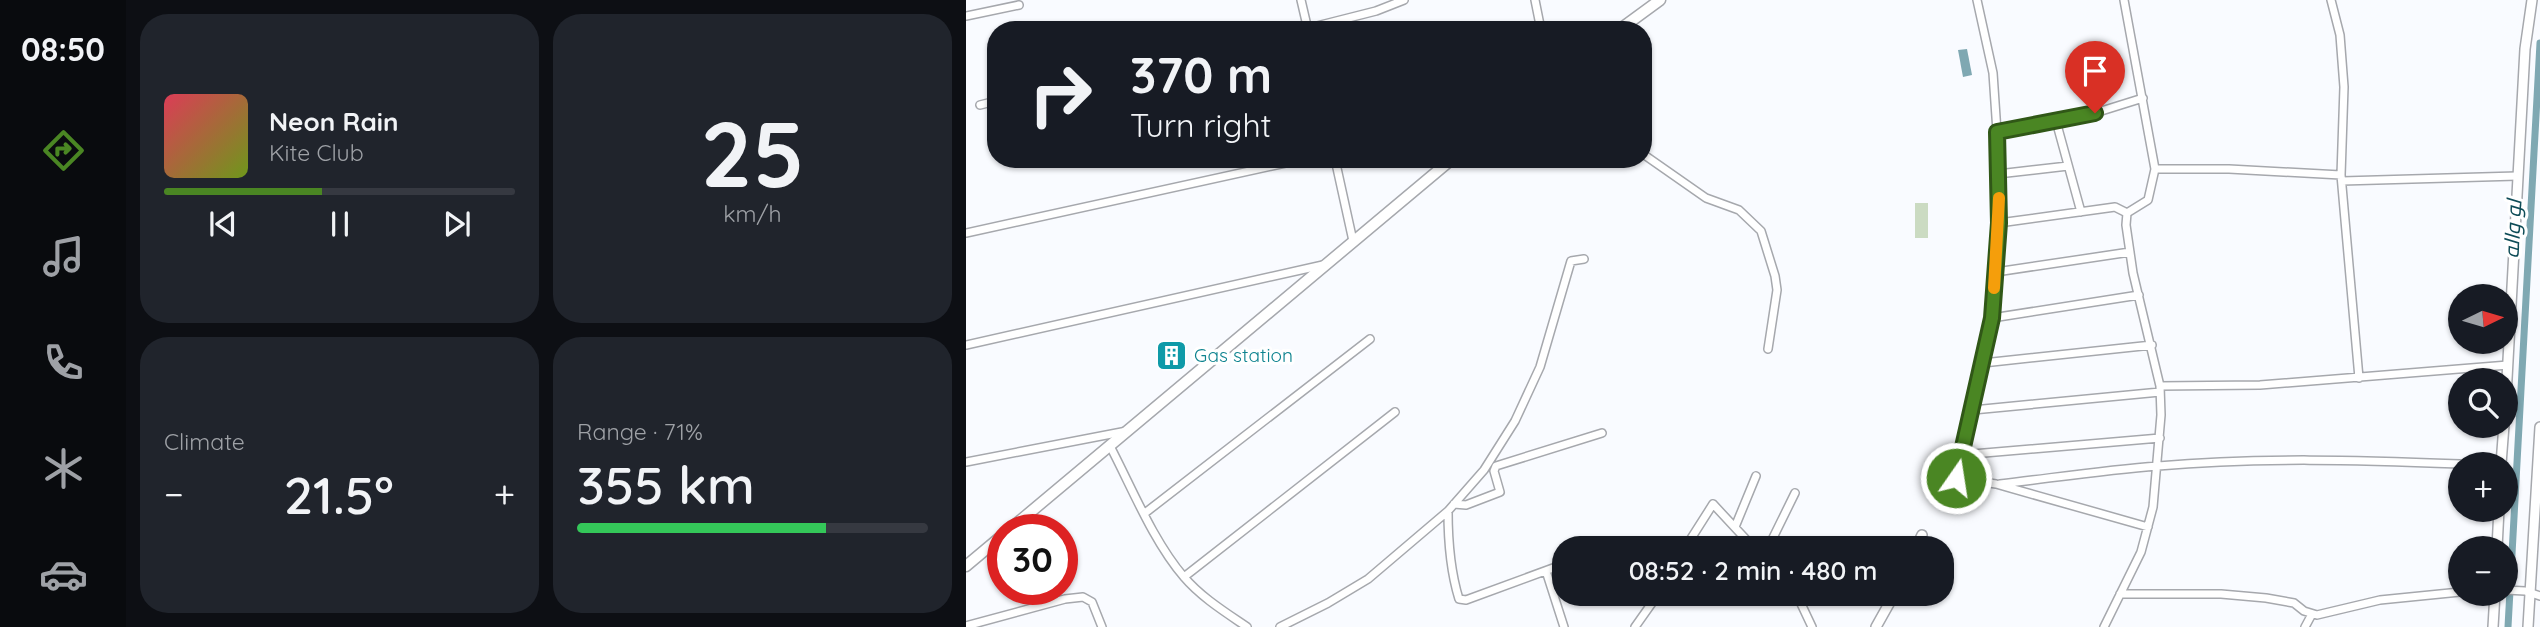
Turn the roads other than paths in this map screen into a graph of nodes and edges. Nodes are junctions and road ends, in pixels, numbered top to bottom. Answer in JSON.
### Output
{"nodes":[{"id":1,"x":1301,"y":0,"type":"edge"},
{"id":2,"x":1404,"y":0,"type":"edge"},
{"id":3,"x":1535,"y":0,"type":"edge"},
{"id":4,"x":1661,"y":0,"type":"edge"},
{"id":5,"x":1977,"y":0,"type":"edge"},
{"id":6,"x":2124,"y":0,"type":"edge"},
{"id":7,"x":2331,"y":0,"type":"edge"},
{"id":8,"x":2532,"y":0,"type":"edge"},
{"id":9,"x":1020,"y":5,"type":"dead end"},
{"id":10,"x":966,"y":16,"type":"edge"},
{"id":11,"x":1305,"y":21,"type":"edge"},
{"id":12,"x":1337,"y":21,"type":"edge"},
{"id":13,"x":1540,"y":21,"type":"edge"},
{"id":14,"x":1632,"y":21,"type":"edge"},
{"id":15,"x":2143,"y":98,"type":"junction"},
{"id":16,"x":987,"y":103,"type":"edge"},
{"id":17,"x":980,"y":105,"type":"dead end"},
{"id":18,"x":2056,"y":121,"type":"junction"},
{"id":19,"x":1997,"y":132,"type":"junction"},
{"id":20,"x":1652,"y":160,"type":"edge"},
{"id":21,"x":2068,"y":166,"type":"junction"},
{"id":22,"x":1263,"y":168,"type":"edge"},
{"id":23,"x":1337,"y":168,"type":"edge"},
{"id":24,"x":1441,"y":168,"type":"edge"},
{"id":25,"x":2155,"y":169,"type":"junction"},
{"id":26,"x":1998,"y":174,"type":"junction"},
{"id":27,"x":2517,"y":176,"type":"junction"},
{"id":28,"x":2342,"y":178,"type":"junction"},
{"id":29,"x":2081,"y":212,"type":"junction"},
{"id":30,"x":2127,"y":213,"type":"junction"},
{"id":31,"x":1999,"y":223,"type":"junction"},
{"id":32,"x":966,"y":233,"type":"edge"},
{"id":33,"x":1353,"y":241,"type":"junction"},
{"id":34,"x":2130,"y":252,"type":"junction"},
{"id":35,"x":1584,"y":259,"type":"dead end"},
{"id":36,"x":1324,"y":265,"type":"junction"},
{"id":37,"x":1996,"y":272,"type":"junction"},
{"id":38,"x":2139,"y":295,"type":"junction"},
{"id":39,"x":1992,"y":318,"type":"junction"},
{"id":40,"x":1370,"y":339,"type":"dead end"},
{"id":41,"x":966,"y":345,"type":"edge"},
{"id":42,"x":2152,"y":345,"type":"junction"},
{"id":43,"x":1768,"y":349,"type":"dead end"},
{"id":44,"x":1983,"y":363,"type":"junction"},
{"id":45,"x":2508,"y":365,"type":"junction"},
{"id":46,"x":2508,"y":368,"type":"edge"},
{"id":47,"x":2359,"y":378,"type":"junction"},
{"id":48,"x":2160,"y":389,"type":"junction"},
{"id":49,"x":1973,"y":410,"type":"junction"},
{"id":50,"x":1395,"y":412,"type":"dead end"},
{"id":51,"x":2540,"y":427,"type":"edge"},
{"id":52,"x":1127,"y":430,"type":"junction"},
{"id":53,"x":1602,"y":433,"type":"dead end"},
{"id":54,"x":2160,"y":438,"type":"junction"},
{"id":55,"x":1110,"y":446,"type":"junction"},
{"id":56,"x":1961,"y":455,"type":"junction"},
{"id":57,"x":966,"y":462,"type":"edge"},
{"id":58,"x":2539,"y":462,"type":"edge"},
{"id":59,"x":2448,"y":463,"type":"edge"},
{"id":60,"x":2158,"y":466,"type":"junction"},
{"id":61,"x":1756,"y":476,"type":"dead end"},
{"id":62,"x":1996,"y":484,"type":"junction"},
{"id":63,"x":1795,"y":493,"type":"dead end"},
{"id":64,"x":1454,"y":504,"type":"junction"},
{"id":65,"x":1448,"y":511,"type":"junction"},
{"id":66,"x":1144,"y":513,"type":"junction"},
{"id":67,"x":1028,"y":514,"type":"edge"},
{"id":68,"x":1735,"y":527,"type":"junction"},
{"id":69,"x":2148,"y":527,"type":"junction"},
{"id":70,"x":2537,"y":530,"type":"edge"},
{"id":71,"x":1693,"y":536,"type":"edge"},
{"id":72,"x":1743,"y":536,"type":"edge"},
{"id":73,"x":1774,"y":536,"type":"edge"},
{"id":74,"x":987,"y":548,"type":"edge"},
{"id":75,"x":966,"y":566,"type":"edge"},
{"id":76,"x":1552,"y":569,"type":"edge"},
{"id":77,"x":1546,"y":571,"type":"junction"},
{"id":78,"x":1184,"y":577,"type":"junction"},
{"id":79,"x":2518,"y":591,"type":"edge"},
{"id":80,"x":2528,"y":592,"type":"junction"},
{"id":81,"x":2448,"y":593,"type":"edge"},
{"id":82,"x":2120,"y":594,"type":"junction"},
{"id":83,"x":2540,"y":596,"type":"edge"},
{"id":84,"x":1650,"y":606,"type":"edge"},
{"id":85,"x":1803,"y":606,"type":"edge"},
{"id":86,"x":1888,"y":606,"type":"edge"},
{"id":87,"x":2494,"y":606,"type":"edge"},
{"id":88,"x":2312,"y":614,"type":"junction"},
{"id":89,"x":966,"y":626,"type":"edge"},
{"id":90,"x":1102,"y":627,"type":"edge"},
{"id":91,"x":1247,"y":627,"type":"edge"},
{"id":92,"x":1280,"y":627,"type":"edge"},
{"id":93,"x":1564,"y":627,"type":"edge"},
{"id":94,"x":1635,"y":627,"type":"edge"},
{"id":95,"x":1812,"y":627,"type":"edge"},
{"id":96,"x":1876,"y":627,"type":"edge"},
{"id":97,"x":2104,"y":627,"type":"edge"},
{"id":98,"x":2305,"y":627,"type":"edge"},
{"id":99,"x":2493,"y":627,"type":"edge"},
{"id":100,"x":2528,"y":627,"type":"edge"}],
"edges":[{"from":1,"to":11,"type":"street"},
{"from":2,"to":12,"type":"street"},
{"from":3,"to":13,"type":"street"},
{"from":4,"to":14,"type":"main road"},
{"from":5,"to":19,"type":"street"},
{"from":6,"to":15,"type":"street"},
{"from":7,"to":28,"type":"street"},
{"from":8,"to":27,"type":"street"},
{"from":9,"to":10,"type":"street"},
{"from":15,"to":18,"type":"street"},
{"from":15,"to":25,"type":"street"},
{"from":16,"to":17,"type":"street"},
{"from":18,"to":19,"type":"street"},
{"from":18,"to":21,"type":"street"},
{"from":19,"to":26,"type":"street"},
{"from":20,"to":43,"type":"street"},
{"from":21,"to":26,"type":"street"},
{"from":21,"to":29,"type":"street"},
{"from":22,"to":32,"type":"street"},
{"from":23,"to":33,"type":"street"},
{"from":24,"to":33,"type":"main road"},
{"from":25,"to":28,"type":"street"},
{"from":25,"to":30,"type":"street"},
{"from":26,"to":31,"type":"street"},
{"from":27,"to":28,"type":"street"},
{"from":27,"to":45,"type":"street"},
{"from":28,"to":47,"type":"street"},
{"from":29,"to":30,"type":"street"},
{"from":29,"to":31,"type":"street"},
{"from":30,"to":34,"type":"street"},
{"from":31,"to":37,"type":"street"},
{"from":33,"to":36,"type":"main road"},
{"from":34,"to":37,"type":"street"},
{"from":34,"to":38,"type":"street"},
{"from":35,"to":64,"type":"street"},
{"from":36,"to":41,"type":"street"},
{"from":36,"to":52,"type":"main road"},
{"from":37,"to":39,"type":"street"},
{"from":38,"to":39,"type":"street"},
{"from":38,"to":42,"type":"street"},
{"from":39,"to":44,"type":"street"},
{"from":40,"to":66,"type":"street"},
{"from":42,"to":44,"type":"street"},
{"from":42,"to":48,"type":"street"},
{"from":44,"to":49,"type":"street"},
{"from":45,"to":46,"type":"street"},
{"from":45,"to":47,"type":"street"},
{"from":47,"to":48,"type":"street"},
{"from":48,"to":49,"type":"street"},
{"from":48,"to":54,"type":"street"},
{"from":49,"to":56,"type":"street"},
{"from":50,"to":78,"type":"street"},
{"from":51,"to":58,"type":"street"},
{"from":52,"to":55,"type":"main road"},
{"from":52,"to":57,"type":"street"},
{"from":53,"to":64,"type":"street"},
{"from":54,"to":56,"type":"street"},
{"from":54,"to":60,"type":"street"},
{"from":55,"to":66,"type":"street"},
{"from":55,"to":67,"type":"main road"},
{"from":56,"to":62,"type":"street"},
{"from":58,"to":70,"type":"street"},
{"from":59,"to":60,"type":"street"},
{"from":60,"to":62,"type":"street"},
{"from":60,"to":69,"type":"street"},
{"from":61,"to":68,"type":"street"},
{"from":62,"to":69,"type":"street"},
{"from":63,"to":73,"type":"street"},
{"from":64,"to":65,"type":"street"},
{"from":65,"to":77,"type":"street"},
{"from":65,"to":92,"type":"street"},
{"from":66,"to":78,"type":"street"},
{"from":68,"to":71,"type":"street"},
{"from":68,"to":72,"type":"street"},
{"from":69,"to":82,"type":"street"},
{"from":70,"to":80,"type":"street"},
{"from":74,"to":75,"type":"main road"},
{"from":76,"to":77,"type":"street"},
{"from":77,"to":93,"type":"street"},
{"from":78,"to":91,"type":"street"},
{"from":79,"to":80,"type":"street"},
{"from":80,"to":83,"type":"street"},
{"from":80,"to":100,"type":"street"},
{"from":81,"to":88,"type":"street"},
{"from":82,"to":88,"type":"street"},
{"from":82,"to":97,"type":"street"},
{"from":84,"to":94,"type":"street"},
{"from":85,"to":95,"type":"street"},
{"from":86,"to":96,"type":"street"},
{"from":87,"to":99,"type":"street"},
{"from":88,"to":98,"type":"street"},
{"from":89,"to":90,"type":"street"}]}
